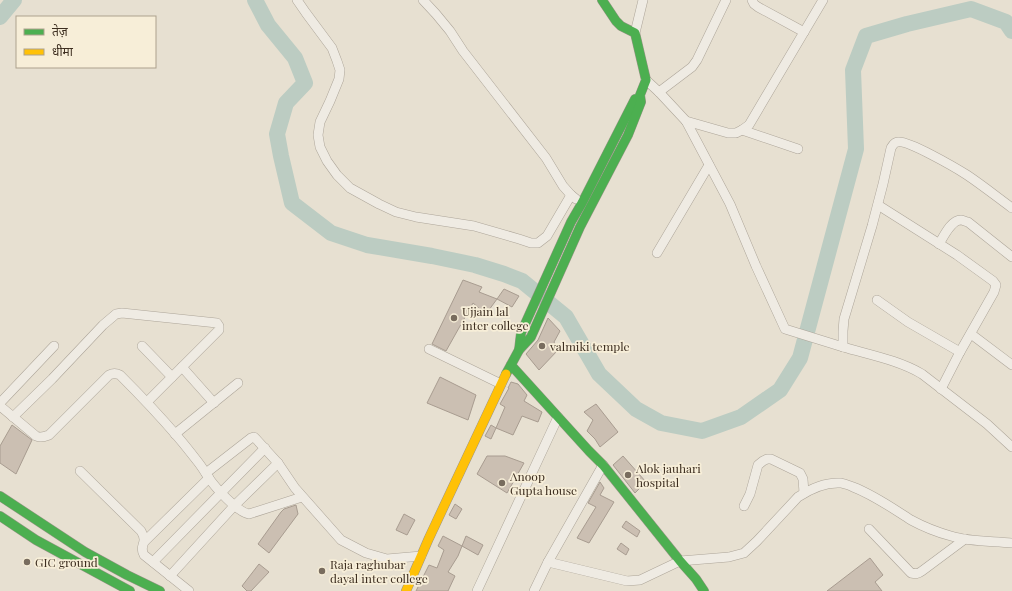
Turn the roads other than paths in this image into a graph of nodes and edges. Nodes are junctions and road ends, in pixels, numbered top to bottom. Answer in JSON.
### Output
{"nodes":[{"id":1,"x":297,"y":0,"type":"edge"},
{"id":2,"x":423,"y":0,"type":"edge"},
{"id":3,"x":602,"y":0,"type":"edge"},
{"id":4,"x":643,"y":0,"type":"edge"},
{"id":5,"x":726,"y":0,"type":"edge"},
{"id":6,"x":752,"y":0,"type":"edge"},
{"id":7,"x":823,"y":0,"type":"edge"},
{"id":8,"x":804,"y":32,"type":"junction"},
{"id":9,"x":634,"y":33,"type":"junction"},
{"id":10,"x":646,"y":80,"type":"junction"},
{"id":11,"x":659,"y":92,"type":"junction"},
{"id":12,"x":640,"y":95,"type":"junction"},
{"id":13,"x":686,"y":121,"type":"junction"},
{"id":14,"x":742,"y":130,"type":"junction"},
{"id":15,"x":798,"y":149,"type":"dead end"},
{"id":16,"x":709,"y":165,"type":"junction"},
{"id":17,"x":571,"y":195,"type":"junction"},
{"id":18,"x":582,"y":203,"type":"junction"},
{"id":19,"x":878,"y":205,"type":"junction"},
{"id":20,"x":1012,"y":208,"type":"edge"},
{"id":21,"x":939,"y":244,"type":"junction"},
{"id":22,"x":656,"y":252,"type":"dead end"},
{"id":23,"x":1012,"y":257,"type":"edge"},
{"id":24,"x":877,"y":300,"type":"dead end"},
{"id":25,"x":971,"y":334,"type":"junction"},
{"id":26,"x":54,"y":346,"type":"dead end"},
{"id":27,"x":142,"y":346,"type":"dead end"},
{"id":28,"x":843,"y":347,"type":"junction"},
{"id":29,"x":429,"y":349,"type":"dead end"},
{"id":30,"x":519,"y":350,"type":"junction"},
{"id":31,"x":960,"y":352,"type":"junction"},
{"id":32,"x":511,"y":365,"type":"junction"},
{"id":33,"x":1012,"y":365,"type":"edge"},
{"id":34,"x":182,"y":367,"type":"junction"},
{"id":35,"x":172,"y":377,"type":"junction"},
{"id":36,"x":238,"y":383,"type":"dead end"},
{"id":37,"x":501,"y":384,"type":"junction"},
{"id":38,"x":941,"y":389,"type":"junction"},
{"id":39,"x":147,"y":402,"type":"junction"},
{"id":40,"x":214,"y":403,"type":"junction"},
{"id":41,"x":0,"y":405,"type":"edge"},
{"id":42,"x":13,"y":417,"type":"junction"},
{"id":43,"x":558,"y":417,"type":"junction"},
{"id":44,"x":175,"y":434,"type":"junction"},
{"id":45,"x":1012,"y":447,"type":"edge"},
{"id":46,"x":265,"y":448,"type":"junction"},
{"id":47,"x":278,"y":462,"type":"junction"},
{"id":48,"x":603,"y":465,"type":"junction"},
{"id":49,"x":80,"y":471,"type":"dead end"},
{"id":50,"x":207,"y":475,"type":"junction"},
{"id":51,"x":221,"y":492,"type":"junction"},
{"id":52,"x":804,"y":493,"type":"junction"},
{"id":53,"x":0,"y":496,"type":"edge"},
{"id":54,"x":302,"y":497,"type":"junction"},
{"id":55,"x":234,"y":506,"type":"junction"},
{"id":56,"x":744,"y":506,"type":"dead end"},
{"id":57,"x":0,"y":516,"type":"edge"},
{"id":58,"x":869,"y":529,"type":"dead end"},
{"id":59,"x":965,"y":539,"type":"junction"},
{"id":60,"x":145,"y":541,"type":"junction"},
{"id":61,"x":1012,"y":543,"type":"edge"},
{"id":62,"x":421,"y":556,"type":"junction"},
{"id":63,"x":680,"y":561,"type":"junction"},
{"id":64,"x":153,"y":562,"type":"junction"},
{"id":65,"x":548,"y":562,"type":"junction"},
{"id":66,"x":170,"y":576,"type":"junction"},
{"id":67,"x":130,"y":591,"type":"edge"},
{"id":68,"x":160,"y":591,"type":"edge"},
{"id":69,"x":189,"y":591,"type":"edge"},
{"id":70,"x":406,"y":591,"type":"edge"},
{"id":71,"x":478,"y":591,"type":"edge"},
{"id":72,"x":535,"y":591,"type":"edge"},
{"id":73,"x":704,"y":591,"type":"edge"}],
"edges":[{"from":1,"to":17,"type":"street"},
{"from":2,"to":17,"type":"street"},
{"from":3,"to":9,"type":"street"},
{"from":4,"to":9,"type":"street"},
{"from":5,"to":11,"type":"street"},
{"from":6,"to":8,"type":"street"},
{"from":7,"to":8,"type":"street"},
{"from":8,"to":14,"type":"street"},
{"from":9,"to":10,"type":"street"},
{"from":10,"to":11,"type":"street"},
{"from":10,"to":12,"type":"street"},
{"from":11,"to":13,"type":"street"},
{"from":12,"to":18,"type":"street"},
{"from":12,"to":30,"type":"street"},
{"from":13,"to":14,"type":"street"},
{"from":13,"to":16,"type":"street"},
{"from":14,"to":15,"type":"street"},
{"from":16,"to":22,"type":"street"},
{"from":16,"to":28,"type":"street"},
{"from":17,"to":18,"type":"street"},
{"from":18,"to":30,"type":"street"},
{"from":19,"to":20,"type":"street"},
{"from":19,"to":21,"type":"street"},
{"from":19,"to":28,"type":"street"},
{"from":21,"to":23,"type":"street"},
{"from":21,"to":25,"type":"street"},
{"from":24,"to":31,"type":"street"},
{"from":25,"to":31,"type":"street"},
{"from":25,"to":33,"type":"street"},
{"from":26,"to":41,"type":"street"},
{"from":27,"to":35,"type":"street"},
{"from":28,"to":38,"type":"street"},
{"from":29,"to":37,"type":"street"},
{"from":30,"to":32,"type":"street"},
{"from":31,"to":38,"type":"street"},
{"from":32,"to":37,"type":"street"},
{"from":32,"to":43,"type":"street"},
{"from":34,"to":35,"type":"street"},
{"from":34,"to":40,"type":"street"},
{"from":34,"to":42,"type":"street"},
{"from":35,"to":39,"type":"street"},
{"from":36,"to":40,"type":"street"},
{"from":37,"to":62,"type":"street"},
{"from":38,"to":45,"type":"street"},
{"from":39,"to":42,"type":"street"},
{"from":39,"to":44,"type":"street"},
{"from":40,"to":44,"type":"street"},
{"from":41,"to":42,"type":"street"},
{"from":43,"to":48,"type":"street"},
{"from":43,"to":71,"type":"street"},
{"from":44,"to":50,"type":"street"},
{"from":46,"to":47,"type":"street"},
{"from":46,"to":50,"type":"street"},
{"from":46,"to":51,"type":"street"},
{"from":47,"to":54,"type":"street"},
{"from":47,"to":55,"type":"street"},
{"from":48,"to":63,"type":"street"},
{"from":48,"to":65,"type":"street"},
{"from":49,"to":60,"type":"street"},
{"from":50,"to":51,"type":"street"},
{"from":50,"to":60,"type":"street"},
{"from":51,"to":55,"type":"street"},
{"from":51,"to":64,"type":"street"},
{"from":52,"to":56,"type":"street"},
{"from":52,"to":59,"type":"street"},
{"from":52,"to":63,"type":"street"},
{"from":53,"to":68,"type":"street"},
{"from":54,"to":55,"type":"street"},
{"from":54,"to":62,"type":"street"},
{"from":55,"to":66,"type":"street"},
{"from":57,"to":67,"type":"street"},
{"from":58,"to":59,"type":"street"},
{"from":59,"to":61,"type":"street"},
{"from":60,"to":64,"type":"street"},
{"from":62,"to":70,"type":"street"},
{"from":63,"to":65,"type":"street"},
{"from":63,"to":73,"type":"street"},
{"from":64,"to":66,"type":"street"},
{"from":65,"to":72,"type":"street"},
{"from":66,"to":69,"type":"street"}]}
